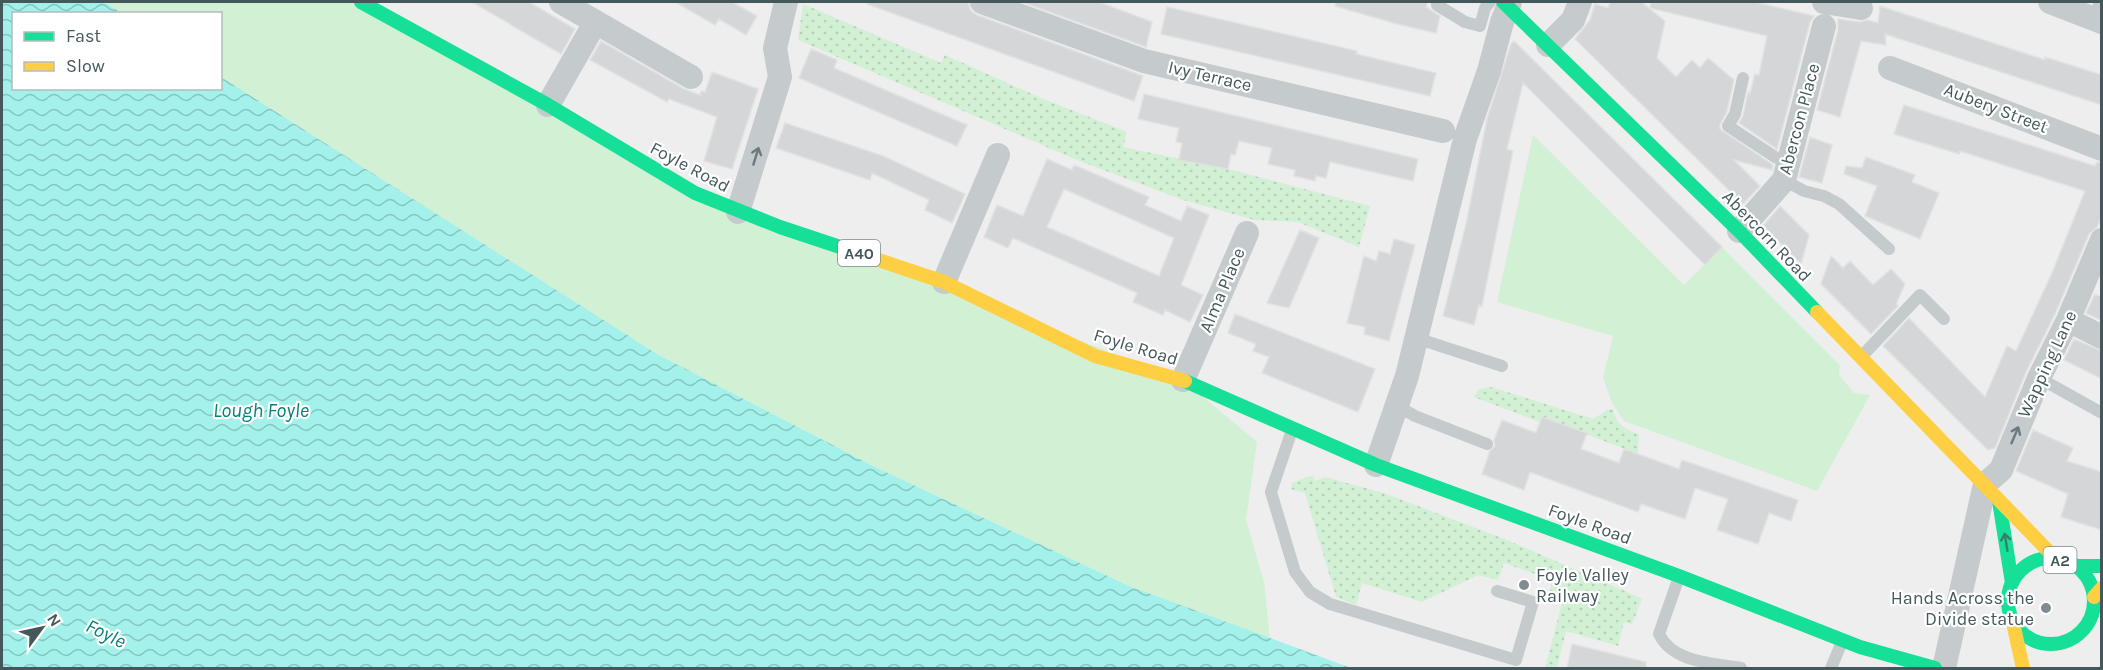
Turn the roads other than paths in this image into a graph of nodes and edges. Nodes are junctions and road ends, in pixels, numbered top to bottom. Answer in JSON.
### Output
{"nodes":[{"id":1,"x":361,"y":2,"type":"edge"},
{"id":2,"x":561,"y":2,"type":"edge"},
{"id":3,"x":786,"y":2,"type":"edge"},
{"id":4,"x":982,"y":2,"type":"edge"},
{"id":5,"x":1437,"y":2,"type":"edge"},
{"id":6,"x":1580,"y":2,"type":"edge"},
{"id":7,"x":1824,"y":2,"type":"edge"},
{"id":8,"x":2050,"y":2,"type":"edge"},
{"id":9,"x":1503,"y":3,"type":"edge"},
{"id":10,"x":1861,"y":8,"type":"dead end"},
{"id":11,"x":2098,"y":14,"type":"edge"},
{"id":12,"x":595,"y":23,"type":"junction"},
{"id":13,"x":1824,"y":26,"type":"dead end"},
{"id":14,"x":1548,"y":45,"type":"junction"},
{"id":15,"x":1890,"y":68,"type":"dead end"},
{"id":16,"x":692,"y":77,"type":"dead end"},
{"id":17,"x":1743,"y":78,"type":"dead end"},
{"id":18,"x":548,"y":105,"type":"junction"},
{"id":19,"x":1443,"y":131,"type":"dead end"},
{"id":20,"x":2102,"y":149,"type":"edge"},
{"id":21,"x":998,"y":155,"type":"dead end"},
{"id":22,"x":1786,"y":172,"type":"junction"},
{"id":23,"x":738,"y":212,"type":"junction"},
{"id":24,"x":1738,"y":231,"type":"junction"},
{"id":25,"x":1247,"y":233,"type":"dead end"},
{"id":26,"x":2102,"y":240,"type":"edge"},
{"id":27,"x":1889,"y":249,"type":"dead end"},
{"id":28,"x":944,"y":282,"type":"junction"},
{"id":29,"x":1944,"y":319,"type":"dead end"},
{"id":30,"x":2068,"y":320,"type":"junction"},
{"id":31,"x":2102,"y":337,"type":"edge"},
{"id":32,"x":1416,"y":338,"type":"junction"},
{"id":33,"x":1860,"y":358,"type":"junction"},
{"id":34,"x":1502,"y":366,"type":"dead end"},
{"id":35,"x":2039,"y":378,"type":"junction"},
{"id":36,"x":1183,"y":380,"type":"junction"},
{"id":37,"x":1397,"y":406,"type":"junction"},
{"id":38,"x":2102,"y":414,"type":"edge"},
{"id":39,"x":1292,"y":428,"type":"junction"},
{"id":40,"x":1487,"y":444,"type":"dead end"},
{"id":41,"x":1376,"y":465,"type":"junction"},
{"id":42,"x":1992,"y":493,"type":"junction"},
{"id":43,"x":2056,"y":558,"type":"junction"},
{"id":44,"x":2074,"y":566,"type":"junction"},
{"id":45,"x":2102,"y":566,"type":"edge"},
{"id":46,"x":1679,"y":576,"type":"junction"},
{"id":47,"x":2012,"y":583,"type":"junction"},
{"id":48,"x":1497,"y":591,"type":"dead end"},
{"id":49,"x":2098,"y":598,"type":"edge"},
{"id":50,"x":2013,"y":623,"type":"junction"},
{"id":51,"x":1842,"y":640,"type":"junction"},
{"id":52,"x":2063,"y":643,"type":"junction"},
{"id":53,"x":1860,"y":647,"type":"junction"},
{"id":54,"x":2049,"y":660,"type":"dead end"},
{"id":55,"x":1741,"y":669,"type":"edge"},
{"id":56,"x":1832,"y":669,"type":"edge"},
{"id":57,"x":1895,"y":669,"type":"edge"},
{"id":58,"x":1935,"y":669,"type":"edge"},
{"id":59,"x":1944,"y":669,"type":"edge"},
{"id":60,"x":2023,"y":669,"type":"edge"}],
"edges":[{"from":1,"to":18,"type":"main road","name":"Foyle Road","number":"A40"},
{"from":2,"to":12,"type":"street"},
{"from":23,"to":3,"type":"street","one_way":true},
{"from":4,"to":19,"type":"street","name":"Ivy Terrace"},
{"from":5,"to":9,"type":"lane"},
{"from":6,"to":14,"type":"street"},
{"from":7,"to":10,"type":"street"},
{"from":8,"to":11,"type":"street"},
{"from":9,"to":14,"type":"main road","name":"Abercorn Road"},
{"from":9,"to":32,"type":"street"},
{"from":12,"to":16,"type":"street"},
{"from":12,"to":18,"type":"street"},
{"from":13,"to":22,"type":"street","name":"Abercon Place"},
{"from":14,"to":24,"type":"main road","name":"Abercorn Road"},
{"from":15,"to":20,"type":"street","name":"Aubery Street"},
{"from":17,"to":22,"type":"lane"},
{"from":18,"to":23,"type":"main road","name":"Foyle Road","number":"A40"},
{"from":21,"to":28,"type":"street"},
{"from":22,"to":24,"type":"street","name":"Abercon Place"},
{"from":22,"to":27,"type":"lane"},
{"from":23,"to":28,"type":"main road","name":"Foyle Road","number":"A40"},
{"from":24,"to":33,"type":"main road","name":"Abercorn Road"},
{"from":25,"to":36,"type":"street","name":"Alma Place"},
{"from":26,"to":30,"type":"street","name":"Wapping Lane"},
{"from":28,"to":36,"type":"main road","name":"Foyle Road","number":"A40"},
{"from":29,"to":33,"type":"lane"},
{"from":30,"to":31,"type":"street"},
{"from":30,"to":35,"type":"street","name":"Wapping Lane"},
{"from":32,"to":34,"type":"lane"},
{"from":32,"to":37,"type":"street"},
{"from":33,"to":42,"type":"main road","name":"Abercorn Road"},
{"from":35,"to":38,"type":"lane"},
{"from":42,"to":35,"type":"street","name":"Wapping Lane","one_way":true},
{"from":36,"to":39,"type":"main road","name":"Foyle Road","number":"A40"},
{"from":37,"to":40,"type":"lane"},
{"from":37,"to":41,"type":"street"},
{"from":39,"to":41,"type":"main road","name":"Foyle Road","number":"A40"},
{"from":39,"to":48,"type":"lane"},
{"from":41,"to":46,"type":"main road","name":"Foyle Road","number":"A40"},
{"from":42,"to":43,"type":"main road","name":"Abercorn Road"},
{"from":47,"to":42,"type":"main road","one_way":true},
{"from":42,"to":59,"type":"street"},
{"from":43,"to":44,"type":"main road","number":"A2"},
{"from":43,"to":47,"type":"main road","number":"A2"},
{"from":44,"to":45,"type":"main road"},
{"from":44,"to":49,"type":"main road","number":"A2"},
{"from":46,"to":51,"type":"main road","name":"Foyle Road","number":"A40"},
{"from":46,"to":55,"type":"lane"},
{"from":47,"to":50,"type":"main road"},
{"from":49,"to":52,"type":"main road","number":"A2"},
{"from":50,"to":52,"type":"main road"},
{"from":50,"to":60,"type":"main road"},
{"from":51,"to":53,"type":"main road","name":"Foyle Road","number":"A40"},
{"from":51,"to":56,"type":"lane"},
{"from":52,"to":54,"type":"main road","number":"A2"},
{"from":53,"to":57,"type":"main road","name":"Foyle Road","number":"A40"},
{"from":53,"to":58,"type":"main road","name":"Foyle Road","number":"A40"}]}
